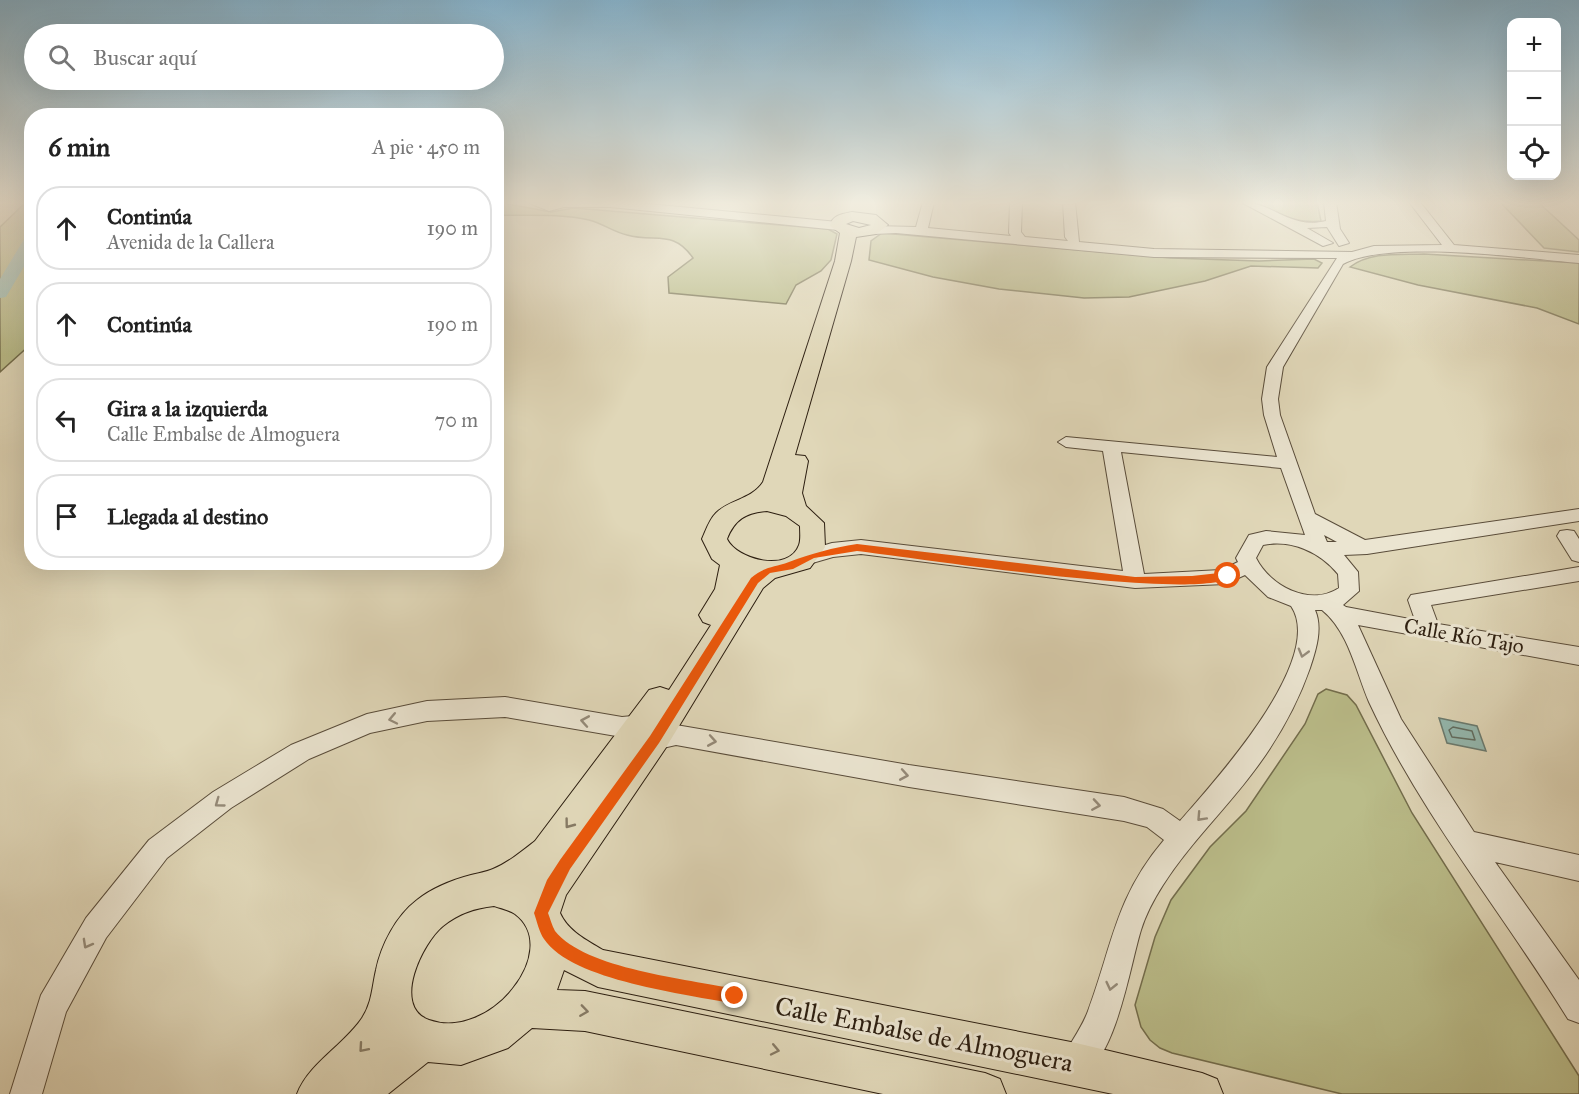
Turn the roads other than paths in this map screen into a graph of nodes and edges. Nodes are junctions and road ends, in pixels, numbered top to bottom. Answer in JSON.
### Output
{"nodes":[{"id":1,"x":848,"y":253,"type":"edge"},
{"id":2,"x":852,"y":253,"type":"edge"},
{"id":3,"x":1179,"y":253,"type":"edge"},
{"id":4,"x":1300,"y":253,"type":"edge"},
{"id":5,"x":1339,"y":253,"type":"edge"},
{"id":6,"x":1517,"y":253,"type":"edge"},
{"id":7,"x":1536,"y":253,"type":"edge"},
{"id":8,"x":1579,"y":257,"type":"edge"},
{"id":9,"x":848,"y":261,"type":"junction"},
{"id":10,"x":811,"y":389,"type":"junction"},
{"id":11,"x":1066,"y":442,"type":"dead end"},
{"id":12,"x":1111,"y":447,"type":"junction"},
{"id":13,"x":1288,"y":463,"type":"junction"},
{"id":14,"x":754,"y":504,"type":"junction"},
{"id":15,"x":1305,"y":515,"type":"junction"},
{"id":16,"x":1579,"y":515,"type":"edge"},
{"id":17,"x":804,"y":517,"type":"junction"},
{"id":18,"x":1567,"y":536,"type":"dead end"},
{"id":19,"x":1290,"y":537,"type":"junction"},
{"id":20,"x":857,"y":547,"type":"junction"},
{"id":21,"x":1364,"y":547,"type":"junction"},
{"id":22,"x":1322,"y":548,"type":"junction"},
{"id":23,"x":1579,"y":555,"type":"edge"},
{"id":24,"x":802,"y":559,"type":"junction"},
{"id":25,"x":733,"y":563,"type":"junction"},
{"id":26,"x":1342,"y":563,"type":"junction"},
{"id":27,"x":1248,"y":565,"type":"junction"},
{"id":28,"x":767,"y":570,"type":"junction"},
{"id":29,"x":1579,"y":573,"type":"edge"},
{"id":30,"x":1228,"y":576,"type":"junction"},
{"id":31,"x":1135,"y":581,"type":"junction"},
{"id":32,"x":1263,"y":582,"type":"junction"},
{"id":33,"x":1297,"y":599,"type":"junction"},
{"id":34,"x":1343,"y":610,"type":"junction"},
{"id":35,"x":1429,"y":628,"type":"junction"},
{"id":36,"x":1579,"y":656,"type":"edge"},
{"id":37,"x":649,"y":732,"type":"junction"},
{"id":38,"x":1183,"y":838,"type":"junction"},
{"id":39,"x":1467,"y":843,"type":"junction"},
{"id":40,"x":1579,"y":868,"type":"edge"},
{"id":41,"x":494,"y":888,"type":"junction"},
{"id":42,"x":545,"y":924,"type":"junction"},
{"id":43,"x":392,"y":998,"type":"junction"},
{"id":44,"x":525,"y":1008,"type":"junction"},
{"id":45,"x":1579,"y":1008,"type":"edge"},
{"id":46,"x":422,"y":1040,"type":"junction"},
{"id":47,"x":1076,"y":1064,"type":"junction"},
{"id":48,"x":26,"y":1094,"type":"edge"},
{"id":49,"x":318,"y":1094,"type":"edge"},
{"id":50,"x":354,"y":1094,"type":"edge"},
{"id":51,"x":985,"y":1094,"type":"edge"},
{"id":52,"x":1202,"y":1094,"type":"edge"}],
"edges":[{"from":1,"to":9,"type":"main road"},
{"from":2,"to":9,"type":"main road"},
{"from":3,"to":4,"type":"street"},
{"from":5,"to":13,"type":"street"},
{"from":6,"to":8,"type":"street"},
{"from":7,"to":8,"type":"street"},
{"from":9,"to":10,"type":"main road"},
{"from":10,"to":14,"type":"main road"},
{"from":10,"to":17,"type":"main road"},
{"from":11,"to":12,"type":"street"},
{"from":12,"to":13,"type":"street"},
{"from":12,"to":31,"type":"street"},
{"from":13,"to":15,"type":"street"},
{"from":14,"to":17,"type":"main road"},
{"from":14,"to":25,"type":"main road"},
{"from":15,"to":19,"type":"street"},
{"from":15,"to":21,"type":"street"},
{"from":15,"to":22,"type":"street"},
{"from":16,"to":21,"type":"street"},
{"from":17,"to":20,"type":"street"},
{"from":17,"to":24,"type":"main road"},
{"from":18,"to":23,"type":"street"},
{"from":19,"to":22,"type":"street"},
{"from":19,"to":27,"type":"street"},
{"from":20,"to":24,"type":"street"},
{"from":20,"to":31,"type":"street"},
{"from":21,"to":22,"type":"street"},
{"from":21,"to":26,"type":"street"},
{"from":22,"to":26,"type":"street"},
{"from":24,"to":28,"type":"main road"},
{"from":25,"to":28,"type":"main road"},
{"from":25,"to":37,"type":"main road"},
{"from":26,"to":34,"type":"street"},
{"from":27,"to":30,"type":"street"},
{"from":27,"to":32,"type":"street"},
{"from":28,"to":37,"type":"main road"},
{"from":29,"to":35,"type":"street"},
{"from":30,"to":31,"type":"street"},
{"from":30,"to":32,"type":"street"},
{"from":32,"to":33,"type":"street","name":"Calle Río Tajo"},
{"from":33,"to":34,"type":"street","name":"Calle Río Tajo"},
{"from":33,"to":38,"type":"street","one_way":true},
{"from":34,"to":35,"type":"street","name":"Calle Río Tajo"},
{"from":34,"to":39,"type":"street"},
{"from":35,"to":36,"type":"street","name":"Calle Río Tajo"},
{"from":37,"to":38,"type":"street","one_way":true},
{"from":37,"to":41,"type":"main road","one_way":true},
{"from":37,"to":42,"type":"main road"},
{"from":37,"to":48,"type":"street","one_way":true},
{"from":38,"to":47,"type":"street","one_way":true},
{"from":39,"to":40,"type":"street"},
{"from":39,"to":45,"type":"street"},
{"from":41,"to":42,"type":"main road"},
{"from":41,"to":43,"type":"main road"},
{"from":42,"to":44,"type":"main road"},
{"from":42,"to":47,"type":"main road","name":"Calle Embalse de Almoguera"},
{"from":43,"to":46,"type":"main road"},
{"from":43,"to":49,"type":"main road","one_way":true},
{"from":44,"to":46,"type":"main road"},
{"from":44,"to":51,"type":"main road","name":"Calle Embalse de Almoguera","one_way":true},
{"from":46,"to":50,"type":"main road"},
{"from":47,"to":52,"type":"main road","name":"Calle Embalse de Almoguera"}]}
